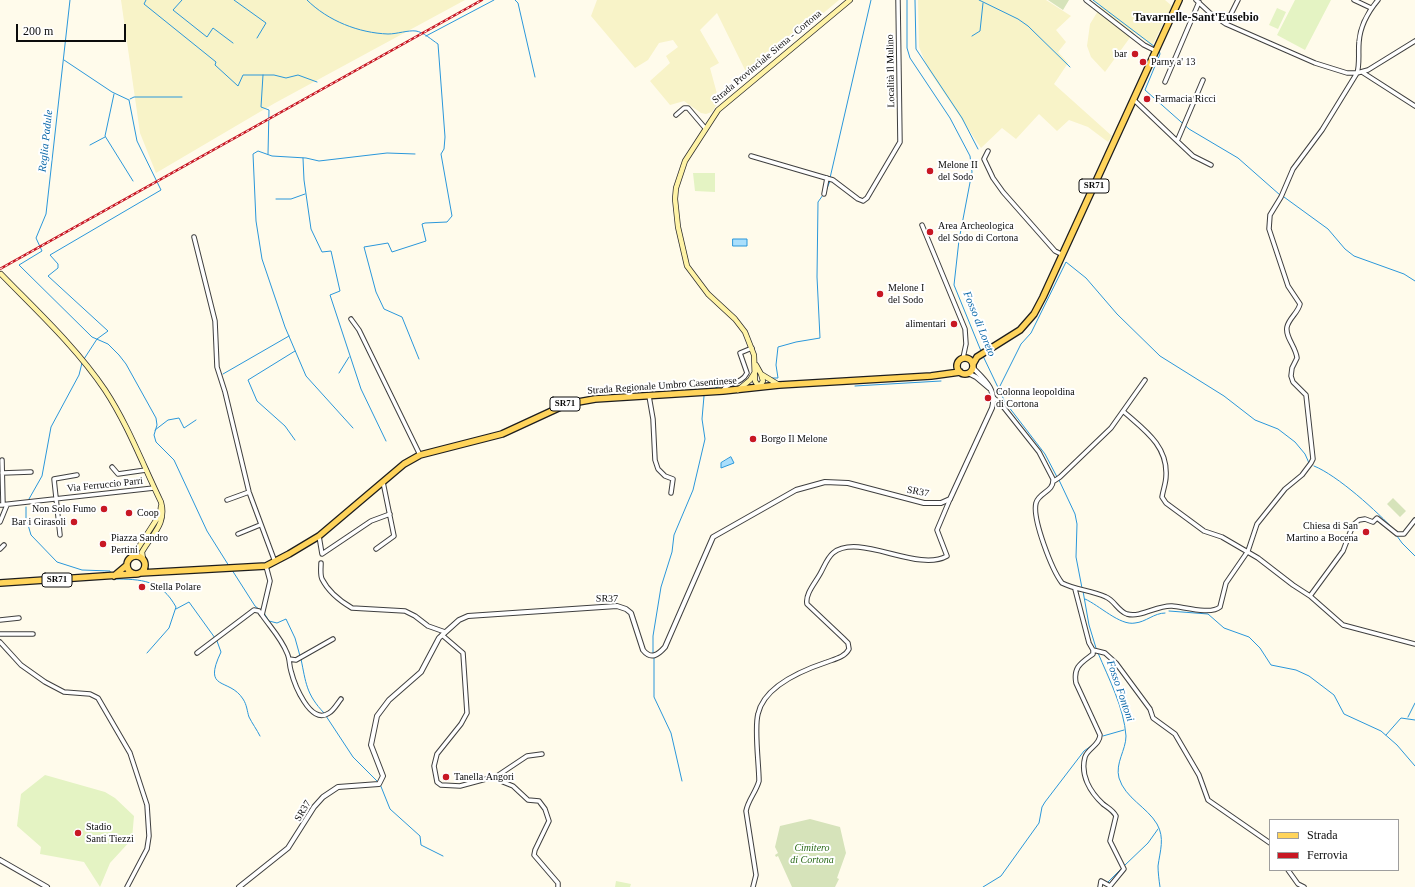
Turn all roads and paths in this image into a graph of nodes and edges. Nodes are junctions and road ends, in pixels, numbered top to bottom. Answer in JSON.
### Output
{"nodes":[{"id":1,"x":850,"y":0,"type":"edge"},
{"id":2,"x":898,"y":0,"type":"edge"},
{"id":3,"x":1086,"y":0,"type":"edge"},
{"id":4,"x":1179,"y":0,"type":"edge"},
{"id":5,"x":1238,"y":0,"type":"edge"},
{"id":6,"x":1354,"y":0,"type":"edge"},
{"id":7,"x":1378,"y":0,"type":"edge"},
{"id":8,"x":1197,"y":1,"type":"edge"},
{"id":9,"x":1371,"y":8,"type":"junction"},
{"id":10,"x":1226,"y":24,"type":"junction"},
{"id":11,"x":1415,"y":41,"type":"edge"},
{"id":12,"x":1156,"y":51,"type":"junction"},
{"id":13,"x":1362,"y":72,"type":"junction"},
{"id":14,"x":1357,"y":73,"type":"junction"},
{"id":15,"x":1203,"y":80,"type":"dead end"},
{"id":16,"x":1165,"y":82,"type":"dead end"},
{"id":17,"x":1134,"y":99,"type":"junction"},
{"id":18,"x":1415,"y":106,"type":"edge"},
{"id":19,"x":676,"y":115,"type":"dead end"},
{"id":20,"x":706,"y":128,"type":"junction"},
{"id":21,"x":1176,"y":140,"type":"junction"},
{"id":22,"x":988,"y":150,"type":"dead end"},
{"id":23,"x":751,"y":156,"type":"dead end"},
{"id":24,"x":1211,"y":165,"type":"dead end"},
{"id":25,"x":827,"y":178,"type":"junction"},
{"id":26,"x":824,"y":194,"type":"dead end"},
{"id":27,"x":922,"y":226,"type":"dead end"},
{"id":28,"x":194,"y":237,"type":"dead end"},
{"id":29,"x":1062,"y":255,"type":"junction"},
{"id":30,"x":1,"y":274,"type":"edge"},
{"id":31,"x":351,"y":319,"type":"dead end"},
{"id":32,"x":752,"y":348,"type":"junction"},
{"id":33,"x":979,"y":357,"type":"junction"},
{"id":34,"x":966,"y":359,"type":"junction"},
{"id":35,"x":958,"y":363,"type":"junction"},
{"id":36,"x":756,"y":365,"type":"junction"},
{"id":37,"x":973,"y":366,"type":"junction"},
{"id":38,"x":755,"y":372,"type":"junction"},
{"id":39,"x":949,"y":372,"type":"junction"},
{"id":40,"x":960,"y":372,"type":"junction"},
{"id":41,"x":968,"y":373,"type":"junction"},
{"id":42,"x":762,"y":374,"type":"junction"},
{"id":43,"x":1145,"y":380,"type":"dead end"},
{"id":44,"x":779,"y":385,"type":"junction"},
{"id":45,"x":759,"y":387,"type":"junction"},
{"id":46,"x":738,"y":390,"type":"junction"},
{"id":47,"x":723,"y":391,"type":"junction"},
{"id":48,"x":993,"y":393,"type":"junction"},
{"id":49,"x":649,"y":396,"type":"junction"},
{"id":50,"x":994,"y":398,"type":"junction"},
{"id":51,"x":1123,"y":411,"type":"junction"},
{"id":52,"x":420,"y":455,"type":"junction"},
{"id":53,"x":2,"y":460,"type":"dead end"},
{"id":54,"x":112,"y":468,"type":"dead end"},
{"id":55,"x":146,"y":470,"type":"junction"},
{"id":56,"x":31,"y":472,"type":"dead end"},
{"id":57,"x":2,"y":473,"type":"junction"},
{"id":58,"x":77,"y":475,"type":"dead end"},
{"id":59,"x":1055,"y":480,"type":"junction"},
{"id":60,"x":383,"y":482,"type":"junction"},
{"id":61,"x":154,"y":488,"type":"junction"},
{"id":62,"x":249,"y":492,"type":"junction"},
{"id":63,"x":671,"y":493,"type":"dead end"},
{"id":64,"x":57,"y":499,"type":"junction"},
{"id":65,"x":950,"y":499,"type":"junction"},
{"id":66,"x":227,"y":500,"type":"dead end"},
{"id":67,"x":161,"y":502,"type":"junction"},
{"id":68,"x":3,"y":505,"type":"edge"},
{"id":69,"x":390,"y":514,"type":"junction"},
{"id":70,"x":1415,"y":520,"type":"edge"},
{"id":71,"x":0,"y":522,"type":"edge"},
{"id":72,"x":260,"y":525,"type":"junction"},
{"id":73,"x":238,"y":534,"type":"dead end"},
{"id":74,"x":60,"y":535,"type":"dead end"},
{"id":75,"x":319,"y":537,"type":"junction"},
{"id":76,"x":4,"y":545,"type":"dead end"},
{"id":77,"x":0,"y":549,"type":"edge"},
{"id":78,"x":376,"y":549,"type":"dead end"},
{"id":79,"x":1248,"y":551,"type":"junction"},
{"id":80,"x":133,"y":556,"type":"junction"},
{"id":81,"x":144,"y":562,"type":"junction"},
{"id":82,"x":275,"y":562,"type":"junction"},
{"id":83,"x":322,"y":563,"type":"dead end"},
{"id":84,"x":127,"y":565,"type":"junction"},
{"id":85,"x":266,"y":566,"type":"junction"},
{"id":86,"x":155,"y":572,"type":"junction"},
{"id":87,"x":137,"y":573,"type":"junction"},
{"id":88,"x":114,"y":576,"type":"junction"},
{"id":89,"x":0,"y":583,"type":"edge"},
{"id":90,"x":1075,"y":590,"type":"junction"},
{"id":91,"x":1310,"y":596,"type":"junction"},
{"id":92,"x":262,"y":615,"type":"junction"},
{"id":93,"x":19,"y":618,"type":"dead end"},
{"id":94,"x":0,"y":620,"type":"edge"},
{"id":95,"x":443,"y":633,"type":"junction"},
{"id":96,"x":0,"y":634,"type":"edge"},
{"id":97,"x":33,"y":634,"type":"dead end"},
{"id":98,"x":333,"y":639,"type":"dead end"},
{"id":99,"x":0,"y":642,"type":"edge"},
{"id":100,"x":1415,"y":644,"type":"edge"},
{"id":101,"x":1094,"y":650,"type":"junction"},
{"id":102,"x":197,"y":653,"type":"dead end"},
{"id":103,"x":289,"y":659,"type":"junction"},
{"id":104,"x":341,"y":699,"type":"dead end"},
{"id":105,"x":542,"y":754,"type":"dead end"},
{"id":106,"x":497,"y":776,"type":"junction"},
{"id":107,"x":1269,"y":843,"type":"edge"},
{"id":108,"x":0,"y":860,"type":"edge"},
{"id":109,"x":1289,"y":871,"type":"edge"},
{"id":110,"x":48,"y":887,"type":"edge"},
{"id":111,"x":126,"y":887,"type":"edge"},
{"id":112,"x":239,"y":887,"type":"edge"},
{"id":113,"x":558,"y":887,"type":"edge"},
{"id":114,"x":753,"y":887,"type":"edge"},
{"id":115,"x":1100,"y":887,"type":"edge"},
{"id":116,"x":1304,"y":887,"type":"edge"}],
"edges":[{"from":1,"to":20,"type":"main road","name":"Strada Provinciale Siena - Cortona"},
{"from":2,"to":25,"type":"street","name":"Località Il Mulino"},
{"from":3,"to":12,"type":"street"},
{"from":4,"to":12,"type":"main road","number":"SR71"},
{"from":5,"to":10,"type":"street"},
{"from":6,"to":9,"type":"street"},
{"from":7,"to":9,"type":"street"},
{"from":8,"to":10,"type":"street"},
{"from":8,"to":16,"type":"street"},
{"from":9,"to":14,"type":"street"},
{"from":10,"to":14,"type":"street"},
{"from":11,"to":13,"type":"street"},
{"from":12,"to":17,"type":"main road","number":"SR71"},
{"from":13,"to":14,"type":"street"},
{"from":13,"to":18,"type":"street"},
{"from":14,"to":79,"type":"street"},
{"from":15,"to":21,"type":"street"},
{"from":17,"to":21,"type":"street"},
{"from":17,"to":29,"type":"main road","number":"SR71"},
{"from":19,"to":20,"type":"street"},
{"from":20,"to":32,"type":"main road","name":"Strada Provinciale Siena - Cortona"},
{"from":21,"to":24,"type":"street"},
{"from":22,"to":29,"type":"street"},
{"from":23,"to":25,"type":"street"},
{"from":25,"to":26,"type":"street"},
{"from":27,"to":34,"type":"street"},
{"from":28,"to":62,"type":"street"},
{"from":29,"to":33,"type":"main road","number":"SR71"},
{"from":30,"to":55,"type":"main road"},
{"from":31,"to":52,"type":"street"},
{"from":32,"to":36,"type":"main road","name":"Strada Provinciale Siena - Cortona"},
{"from":32,"to":47,"type":"street"},
{"from":33,"to":34,"type":"main road","number":"SR71"},
{"from":33,"to":37,"type":"main road","number":"SR71"},
{"from":34,"to":35,"type":"main road"},
{"from":34,"to":37,"type":"main road"},
{"from":35,"to":39,"type":"main road"},
{"from":35,"to":40,"type":"main road"},
{"from":36,"to":38,"type":"main road"},
{"from":36,"to":42,"type":"main road"},
{"from":37,"to":41,"type":"main road","number":"SR71"},
{"from":37,"to":48,"type":"street"},
{"from":38,"to":45,"type":"main road"},
{"from":38,"to":46,"type":"main road"},
{"from":39,"to":40,"type":"main road","number":"SR71"},
{"from":39,"to":44,"type":"main road","name":"Strada Regionale Umbro Casentinese","number":"SR71"},
{"from":40,"to":41,"type":"main road","number":"SR71"},
{"from":41,"to":48,"type":"street"},
{"from":42,"to":44,"type":"main road"},
{"from":42,"to":45,"type":"main road"},
{"from":43,"to":51,"type":"street"},
{"from":44,"to":45,"type":"main road","name":"Strada Regionale Umbro Casentinese","number":"SR71"},
{"from":45,"to":46,"type":"main road","name":"Strada Regionale Umbro Casentinese","number":"SR71"},
{"from":46,"to":47,"type":"main road","name":"Strada Regionale Umbro Casentinese","number":"SR71"},
{"from":47,"to":49,"type":"main road","name":"Strada Regionale Umbro Casentinese","number":"SR71"},
{"from":48,"to":50,"type":"street"},
{"from":49,"to":52,"type":"main road","name":"Strada Regionale Umbro Casentinese","number":"SR71"},
{"from":49,"to":63,"type":"street"},
{"from":50,"to":59,"type":"street"},
{"from":50,"to":65,"type":"street"},
{"from":51,"to":59,"type":"street"},
{"from":51,"to":79,"type":"street"},
{"from":52,"to":60,"type":"main road","name":"Strada Regionale Umbro Casentinese","number":"SR71"},
{"from":53,"to":57,"type":"street"},
{"from":54,"to":55,"type":"street","name":"Via Ferruccio Parri"},
{"from":55,"to":61,"type":"main road"},
{"from":56,"to":57,"type":"street"},
{"from":57,"to":68,"type":"street"},
{"from":58,"to":64,"type":"street","name":"Via Ferruccio Parri"},
{"from":59,"to":90,"type":"street"},
{"from":60,"to":69,"type":"street"},
{"from":60,"to":75,"type":"main road","name":"Strada Regionale Umbro Casentinese","number":"SR71"},
{"from":61,"to":64,"type":"street","name":"Via Ferruccio Parri"},
{"from":61,"to":67,"type":"main road"},
{"from":62,"to":66,"type":"street"},
{"from":62,"to":72,"type":"street"},
{"from":64,"to":68,"type":"street","name":"Via Ferruccio Parri"},
{"from":64,"to":74,"type":"street","name":"Via Ferruccio Parri"},
{"from":65,"to":95,"type":"street","name":"SR37"},
{"from":65,"to":114,"type":"street"},
{"from":67,"to":80,"type":"main road"},
{"from":67,"to":81,"type":"main road"},
{"from":68,"to":71,"type":"street"},
{"from":69,"to":75,"type":"street"},
{"from":69,"to":78,"type":"street"},
{"from":70,"to":91,"type":"street"},
{"from":72,"to":73,"type":"street"},
{"from":72,"to":82,"type":"street"},
{"from":75,"to":82,"type":"main road","name":"Strada Regionale Umbro Casentinese","number":"SR71"},
{"from":76,"to":77,"type":"street"},
{"from":79,"to":90,"type":"street"},
{"from":79,"to":91,"type":"street"},
{"from":80,"to":81,"type":"main road"},
{"from":80,"to":84,"type":"main road"},
{"from":81,"to":86,"type":"main road"},
{"from":81,"to":87,"type":"main road"},
{"from":82,"to":85,"type":"main road","name":"Strada Regionale Umbro Casentinese","number":"SR71"},
{"from":83,"to":95,"type":"street"},
{"from":84,"to":87,"type":"main road"},
{"from":84,"to":88,"type":"main road"},
{"from":85,"to":86,"type":"main road","name":"Strada Regionale Umbro Casentinese","number":"SR71"},
{"from":85,"to":92,"type":"street"},
{"from":86,"to":87,"type":"main road","number":"SR71"},
{"from":87,"to":88,"type":"main road","number":"SR71"},
{"from":88,"to":89,"type":"main road","number":"SR71"},
{"from":90,"to":101,"type":"street"},
{"from":91,"to":100,"type":"street"},
{"from":92,"to":102,"type":"street"},
{"from":92,"to":103,"type":"street"},
{"from":93,"to":94,"type":"street"},
{"from":95,"to":106,"type":"street"},
{"from":95,"to":112,"type":"street","name":"SR37"},
{"from":96,"to":97,"type":"street"},
{"from":98,"to":103,"type":"street"},
{"from":99,"to":111,"type":"street"},
{"from":101,"to":107,"type":"street"},
{"from":101,"to":115,"type":"street"},
{"from":103,"to":104,"type":"street"},
{"from":105,"to":106,"type":"street"},
{"from":106,"to":113,"type":"street"},
{"from":108,"to":110,"type":"street"},
{"from":109,"to":116,"type":"street"}]}
